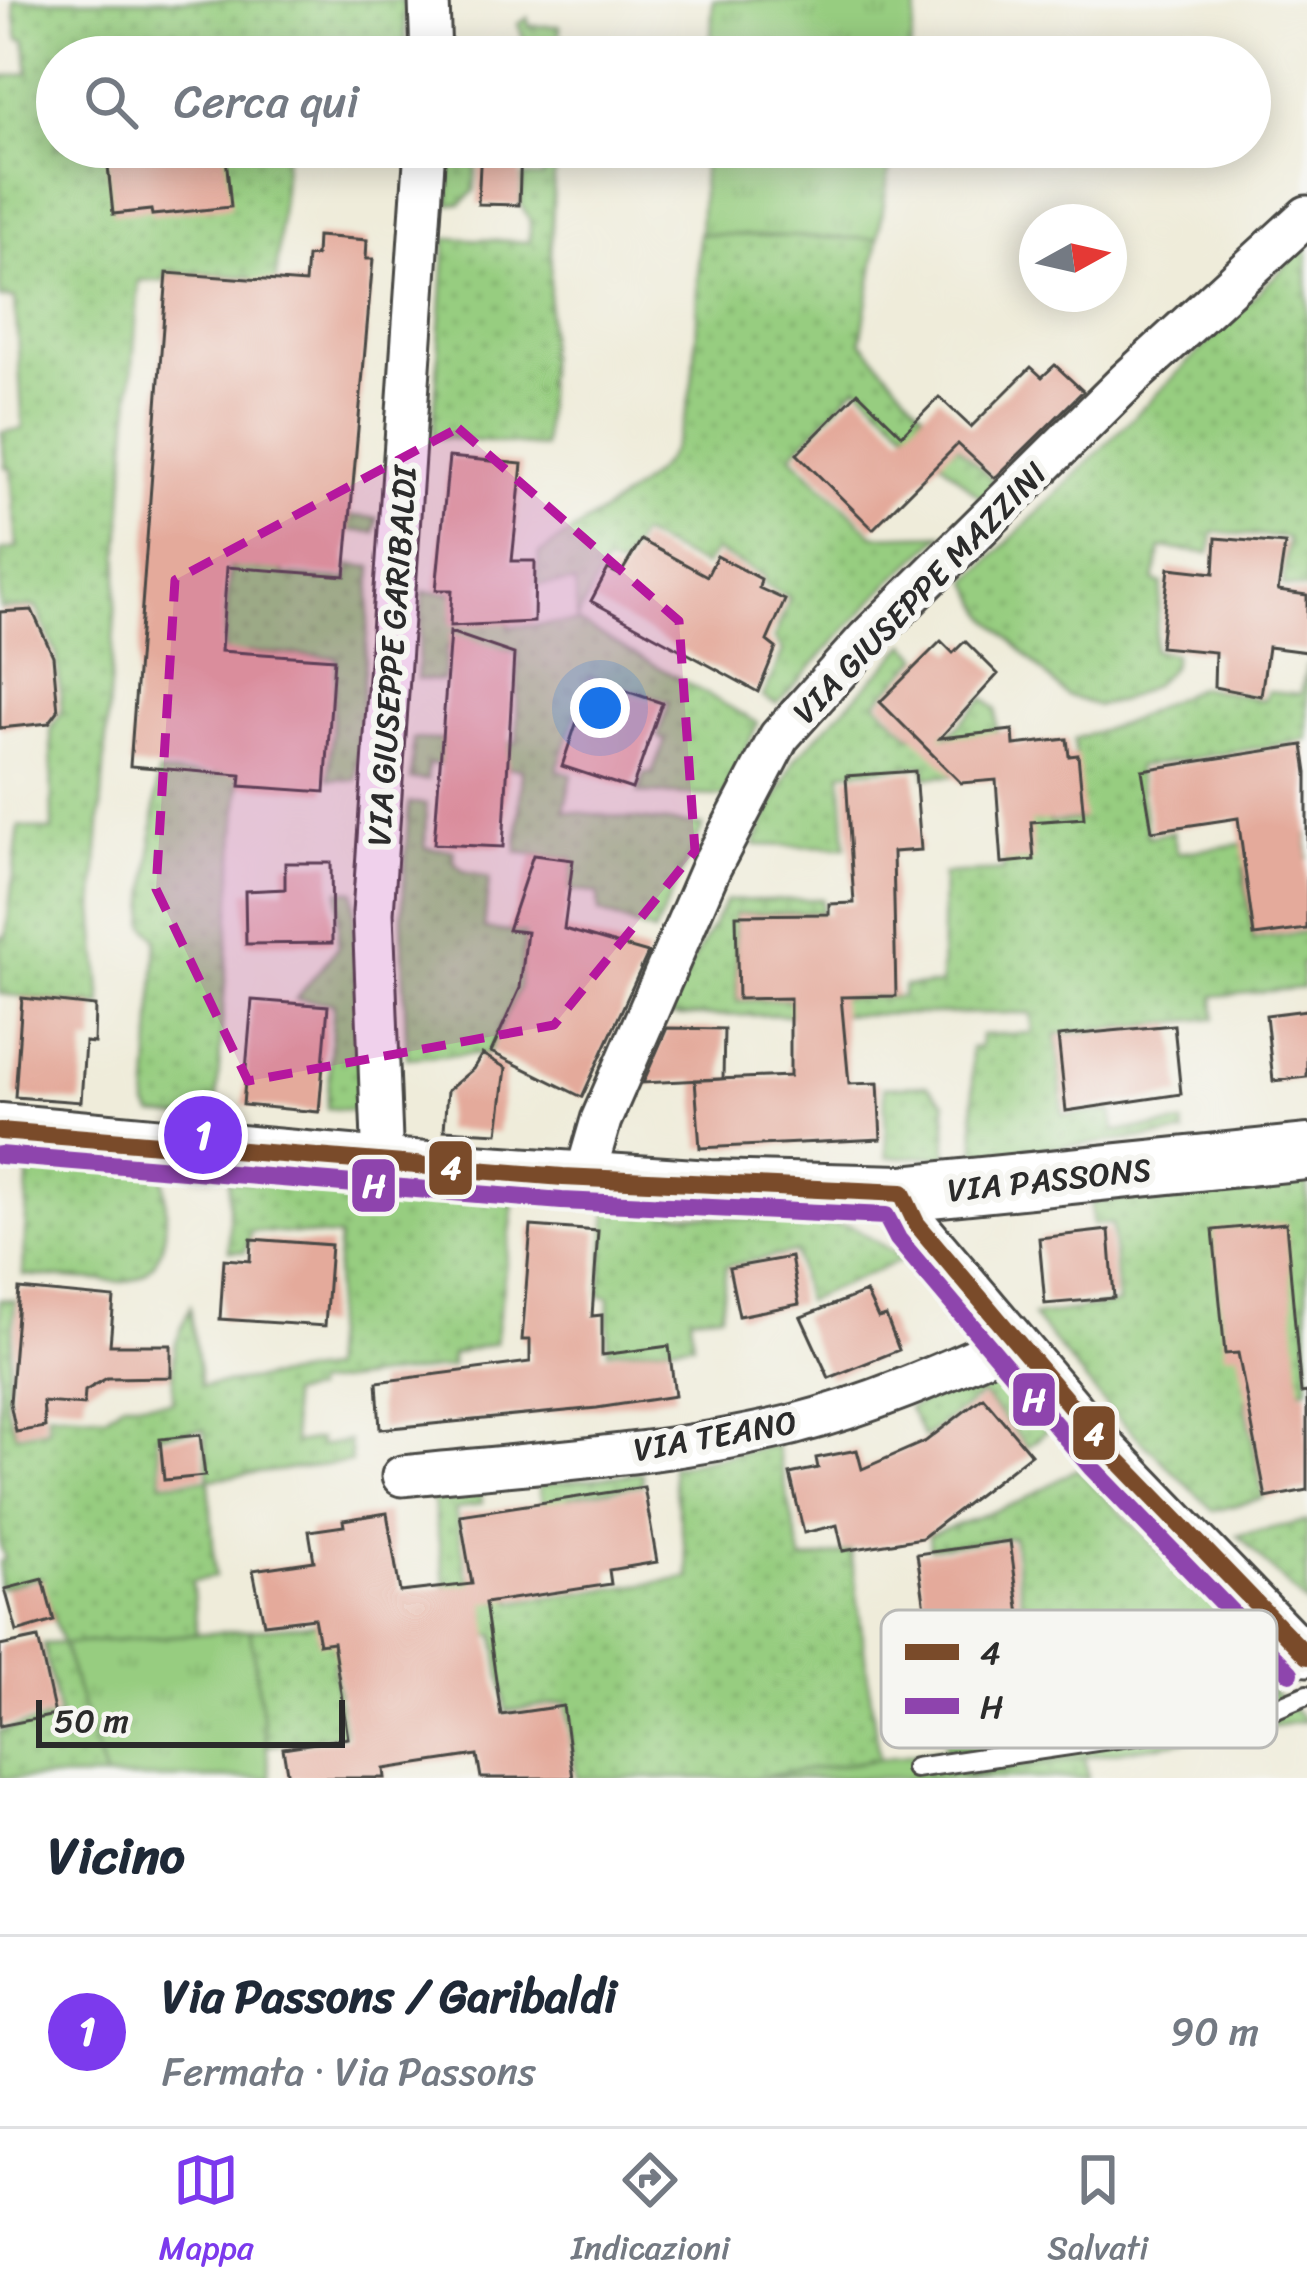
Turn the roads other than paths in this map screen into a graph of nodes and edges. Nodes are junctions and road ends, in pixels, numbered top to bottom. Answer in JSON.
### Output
{"nodes":[{"id":1,"x":429,"y":0,"type":"edge"},
{"id":2,"x":430,"y":36,"type":"edge"},
{"id":3,"x":424,"y":168,"type":"edge"},
{"id":4,"x":1307,"y":217,"type":"edge"},
{"id":5,"x":0,"y":1130,"type":"edge"},
{"id":6,"x":1307,"y":1152,"type":"edge"},
{"id":7,"x":383,"y":1166,"type":"junction"},
{"id":8,"x":584,"y":1179,"type":"junction"},
{"id":9,"x":902,"y":1193,"type":"junction"},
{"id":10,"x":1014,"y":1341,"type":"junction"},
{"id":11,"x":402,"y":1476,"type":"dead end"},
{"id":12,"x":1263,"y":1610,"type":"edge"},
{"id":13,"x":1277,"y":1625,"type":"edge"},
{"id":14,"x":1307,"y":1656,"type":"edge"},
{"id":15,"x":1307,"y":1695,"type":"edge"},
{"id":16,"x":1277,"y":1708,"type":"edge"},
{"id":17,"x":1050,"y":1748,"type":"edge"},
{"id":18,"x":915,"y":1768,"type":"dead end"}],
"edges":[{"from":1,"to":2,"type":"street"},
{"from":3,"to":7,"type":"street","name":"VIA GIUSEPPE GARIBALDI"},
{"from":4,"to":8,"type":"street","name":"VIA GIUSEPPE MAZZINI"},
{"from":5,"to":7,"type":"street","name":"VIA PASSONS"},
{"from":6,"to":9,"type":"street","name":"VIA PASSONS"},
{"from":7,"to":8,"type":"street","name":"VIA PASSONS"},
{"from":8,"to":9,"type":"street","name":"VIA PASSONS"},
{"from":9,"to":10,"type":"street"},
{"from":10,"to":11,"type":"street","name":"VIA TEANO"},
{"from":10,"to":12,"type":"street"},
{"from":13,"to":14,"type":"street"},
{"from":15,"to":16,"type":"lane"},
{"from":17,"to":18,"type":"lane"}]}
